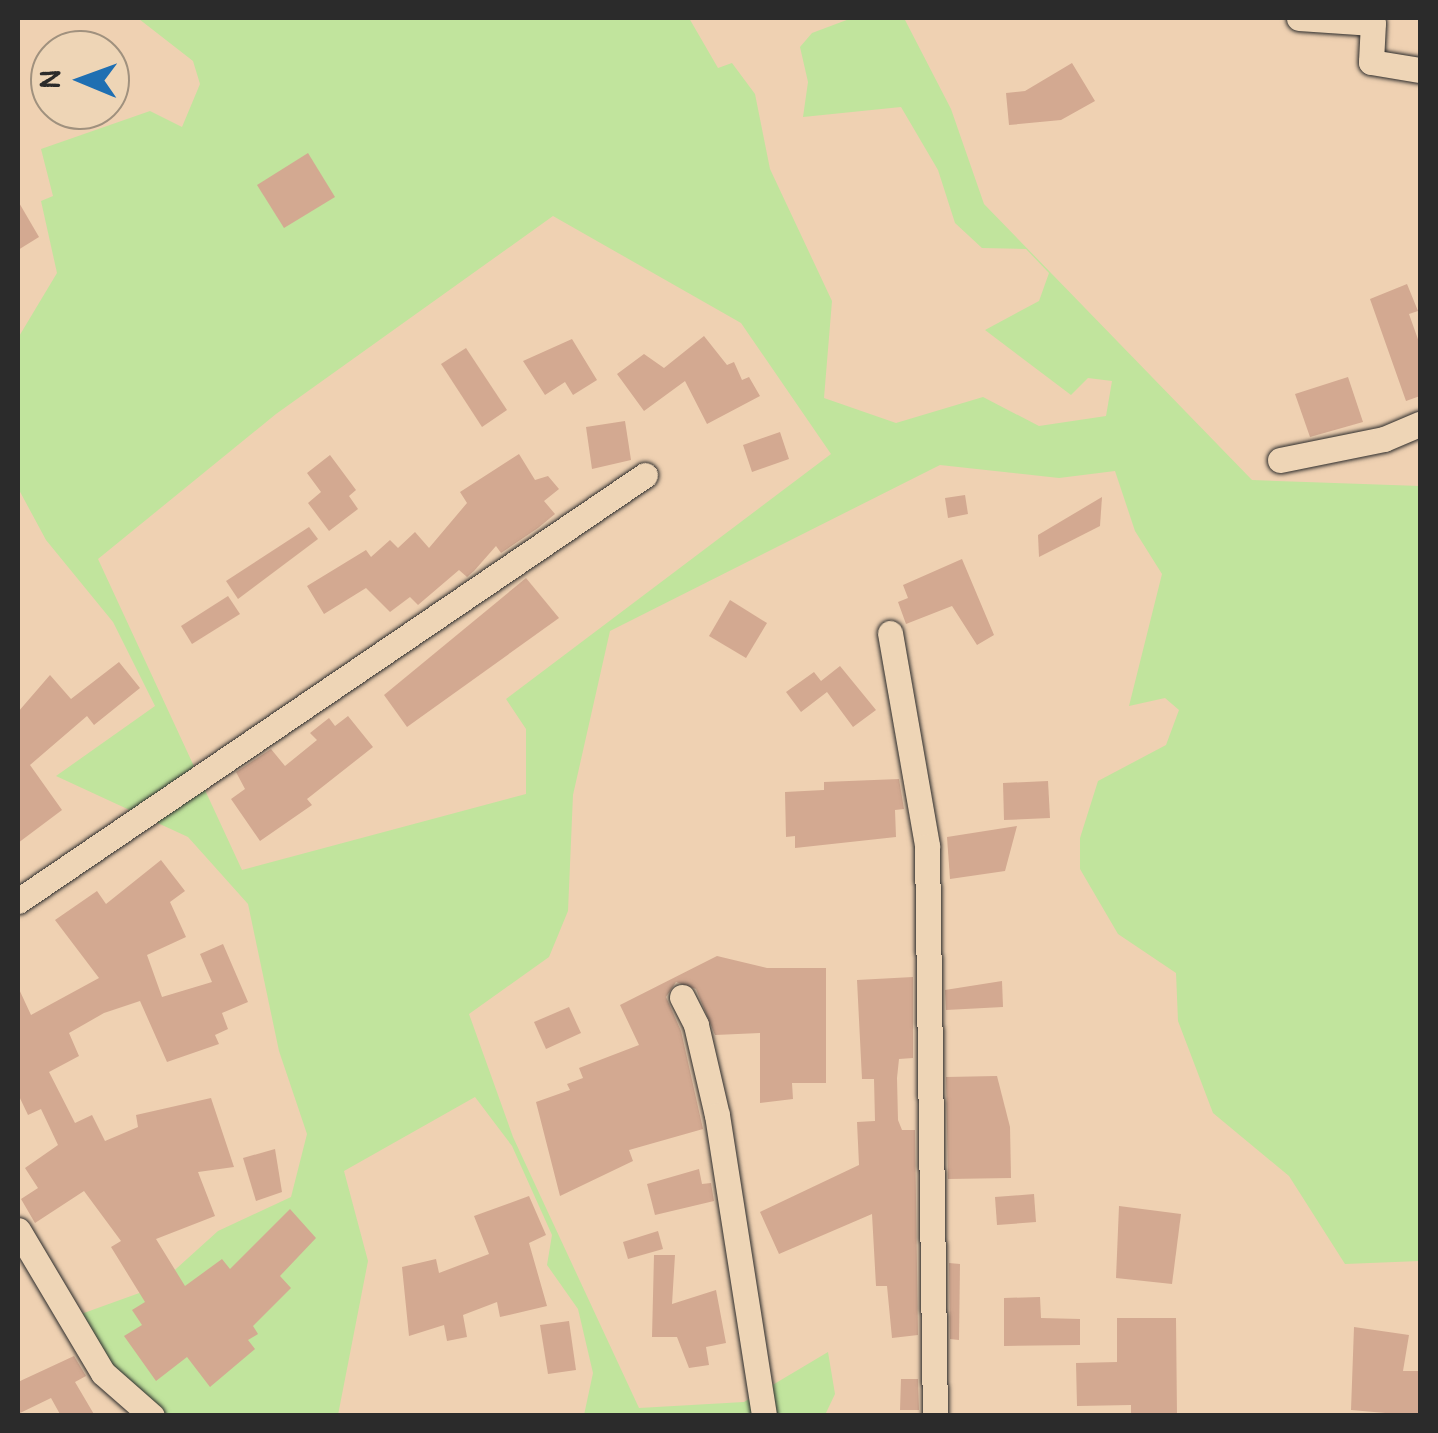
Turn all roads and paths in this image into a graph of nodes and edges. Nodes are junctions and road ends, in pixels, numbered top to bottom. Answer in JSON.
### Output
{"nodes":[{"id":1,"x":1299,"y":18,"type":"edge"},
{"id":2,"x":1374,"y":20,"type":"edge"},
{"id":3,"x":1420,"y":70,"type":"edge"},
{"id":4,"x":1420,"y":424,"type":"edge"},
{"id":5,"x":1280,"y":460,"type":"dead end"},
{"id":6,"x":644,"y":475,"type":"dead end"},
{"id":7,"x":890,"y":633,"type":"dead end"},
{"id":8,"x":18,"y":901,"type":"edge"},
{"id":9,"x":682,"y":996,"type":"dead end"},
{"id":10,"x":18,"y":1230,"type":"edge"},
{"id":11,"x":152,"y":1416,"type":"edge"},
{"id":12,"x":764,"y":1416,"type":"edge"},
{"id":13,"x":935,"y":1416,"type":"edge"}],
"edges":[{"from":1,"to":2,"type":"street"},
{"from":2,"to":3,"type":"street"},
{"from":4,"to":5,"type":"street"},
{"from":6,"to":8,"type":"street"},
{"from":7,"to":13,"type":"street"},
{"from":9,"to":12,"type":"street"},
{"from":10,"to":11,"type":"street"}]}
